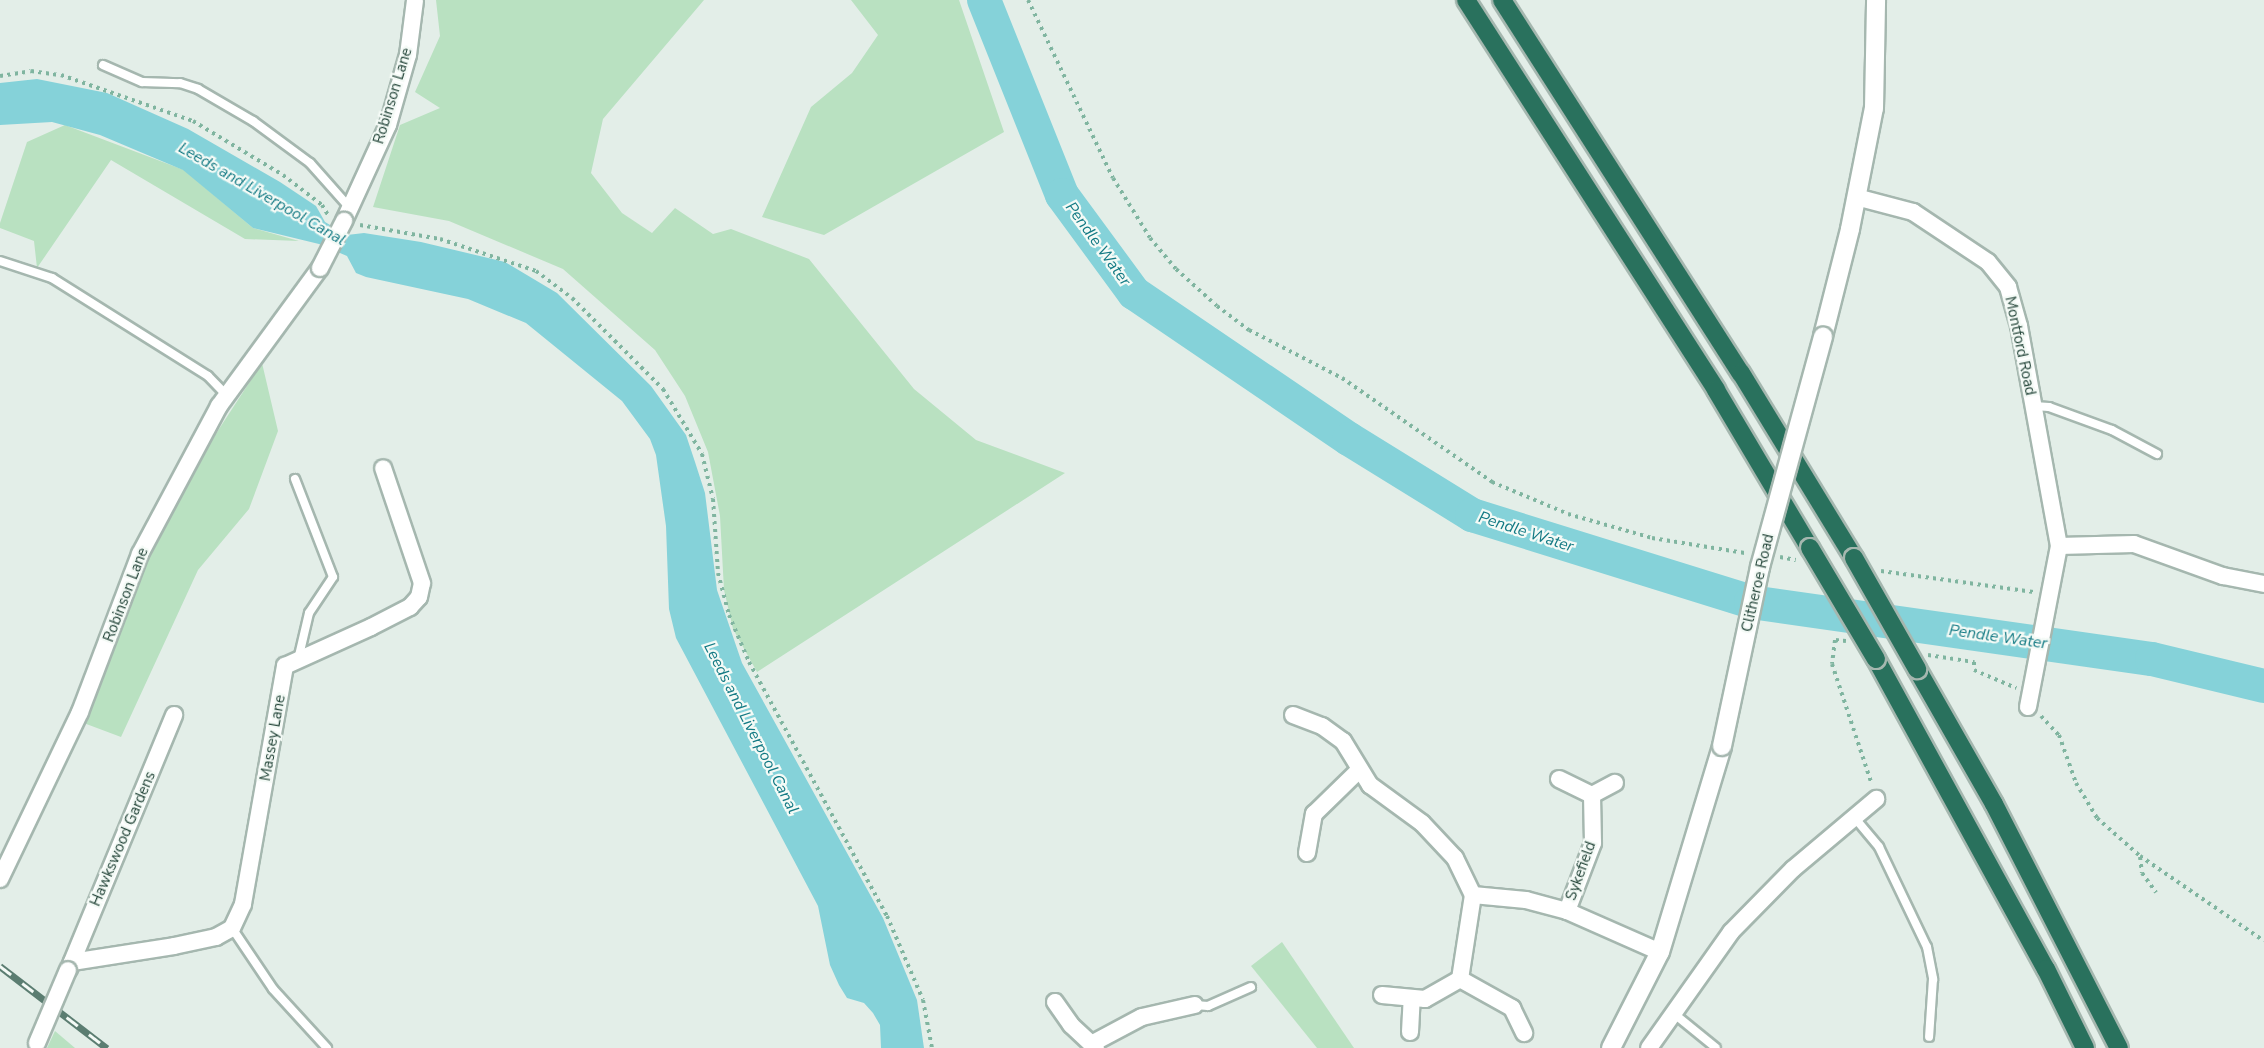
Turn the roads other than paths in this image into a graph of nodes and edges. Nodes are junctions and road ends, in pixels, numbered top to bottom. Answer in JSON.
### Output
{"nodes":[{"id":1,"x":416,"y":0,"type":"edge"},
{"id":2,"x":1466,"y":0,"type":"edge"},
{"id":3,"x":1502,"y":0,"type":"edge"},
{"id":4,"x":1876,"y":0,"type":"edge"},
{"id":5,"x":103,"y":65,"type":"dead end"},
{"id":6,"x":1856,"y":197,"type":"junction"},
{"id":7,"x":345,"y":219,"type":"junction"},
{"id":8,"x":0,"y":261,"type":"edge"},
{"id":9,"x":227,"y":396,"type":"junction"},
{"id":10,"x":2034,"y":406,"type":"junction"},
{"id":11,"x":2157,"y":454,"type":"dead end"},
{"id":12,"x":383,"y":468,"type":"dead end"},
{"id":13,"x":296,"y":479,"type":"dead end"},
{"id":14,"x":2059,"y":546,"type":"junction"},
{"id":15,"x":2264,"y":584,"type":"edge"},
{"id":16,"x":298,"y":660,"type":"junction"},
{"id":17,"x":2028,"y":707,"type":"road end"},
{"id":18,"x":174,"y":715,"type":"dead end"},
{"id":19,"x":1293,"y":715,"type":"dead end"},
{"id":20,"x":1358,"y":771,"type":"junction"},
{"id":21,"x":1559,"y":779,"type":"dead end"},
{"id":22,"x":1615,"y":783,"type":"dead end"},
{"id":23,"x":1592,"y":795,"type":"junction"},
{"id":24,"x":1876,"y":799,"type":"dead end"},
{"id":25,"x":1854,"y":817,"type":"junction"},
{"id":26,"x":1307,"y":853,"type":"dead end"},
{"id":27,"x":0,"y":879,"type":"edge"},
{"id":28,"x":1473,"y":895,"type":"junction"},
{"id":29,"x":1567,"y":911,"type":"junction"},
{"id":30,"x":232,"y":928,"type":"junction"},
{"id":31,"x":1660,"y":952,"type":"junction"},
{"id":32,"x":70,"y":966,"type":"junction"},
{"id":33,"x":1460,"y":979,"type":"junction"},
{"id":34,"x":1251,"y":987,"type":"dead end"},
{"id":35,"x":1382,"y":995,"type":"dead end"},
{"id":36,"x":1412,"y":999,"type":"junction"},
{"id":37,"x":1055,"y":1002,"type":"dead end"},
{"id":38,"x":1195,"y":1005,"type":"joint"},
{"id":39,"x":1673,"y":1012,"type":"junction"},
{"id":40,"x":1410,"y":1032,"type":"dead end"},
{"id":41,"x":1524,"y":1033,"type":"dead end"},
{"id":42,"x":1929,"y":1037,"type":"dead end"},
{"id":43,"x":1094,"y":1045,"type":"edge"},
{"id":44,"x":37,"y":1046,"type":"edge"},
{"id":45,"x":327,"y":1048,"type":"edge"},
{"id":46,"x":1611,"y":1048,"type":"edge"},
{"id":47,"x":1649,"y":1048,"type":"edge"},
{"id":48,"x":1716,"y":1048,"type":"edge"},
{"id":49,"x":2085,"y":1048,"type":"edge"},
{"id":50,"x":2119,"y":1048,"type":"edge"}],
"edges":[{"from":1,"to":7,"type":"street","name":"Robinson Lane"},
{"from":2,"to":49,"type":"highway","bridge":true},
{"from":3,"to":50,"type":"highway","bridge":true},
{"from":4,"to":6,"type":"main road","name":"Clitheroe Road"},
{"from":5,"to":7,"type":"lane"},
{"from":6,"to":10,"type":"street","name":"Montford Road"},
{"from":6,"to":31,"type":"main road","name":"Clitheroe Road","bridge":true},
{"from":7,"to":9,"type":"street","name":"Robinson Lane","bridge":true},
{"from":8,"to":9,"type":"lane"},
{"from":9,"to":27,"type":"street","name":"Robinson Lane"},
{"from":10,"to":11,"type":"lane"},
{"from":10,"to":14,"type":"street","name":"Montford Road"},
{"from":12,"to":16,"type":"street","name":"Massey Lane"},
{"from":13,"to":16,"type":"lane"},
{"from":14,"to":15,"type":"street"},
{"from":14,"to":17,"type":"street","name":"Montford Road"},
{"from":16,"to":30,"type":"street","name":"Massey Lane"},
{"from":18,"to":32,"type":"street","name":"Hawkswood Gardens"},
{"from":19,"to":20,"type":"street"},
{"from":20,"to":26,"type":"street"},
{"from":20,"to":28,"type":"street"},
{"from":21,"to":23,"type":"street"},
{"from":22,"to":23,"type":"street"},
{"from":23,"to":29,"type":"street","name":"Sykefield"},
{"from":24,"to":25,"type":"street"},
{"from":25,"to":39,"type":"street"},
{"from":25,"to":42,"type":"lane"},
{"from":28,"to":29,"type":"street"},
{"from":28,"to":33,"type":"street"},
{"from":29,"to":31,"type":"street"},
{"from":30,"to":32,"type":"street"},
{"from":30,"to":45,"type":"lane"},
{"from":31,"to":46,"type":"main road","name":"Clitheroe Road"},
{"from":32,"to":44,"type":"street","name":"Hawkswood Gardens","bridge":true},
{"from":33,"to":36,"type":"street"},
{"from":33,"to":41,"type":"street"},
{"from":34,"to":38,"type":"lane"},
{"from":35,"to":36,"type":"street"},
{"from":36,"to":40,"type":"street"},
{"from":37,"to":43,"type":"street"},
{"from":38,"to":43,"type":"street"},
{"from":39,"to":47,"type":"street"},
{"from":39,"to":48,"type":"lane"}]}
